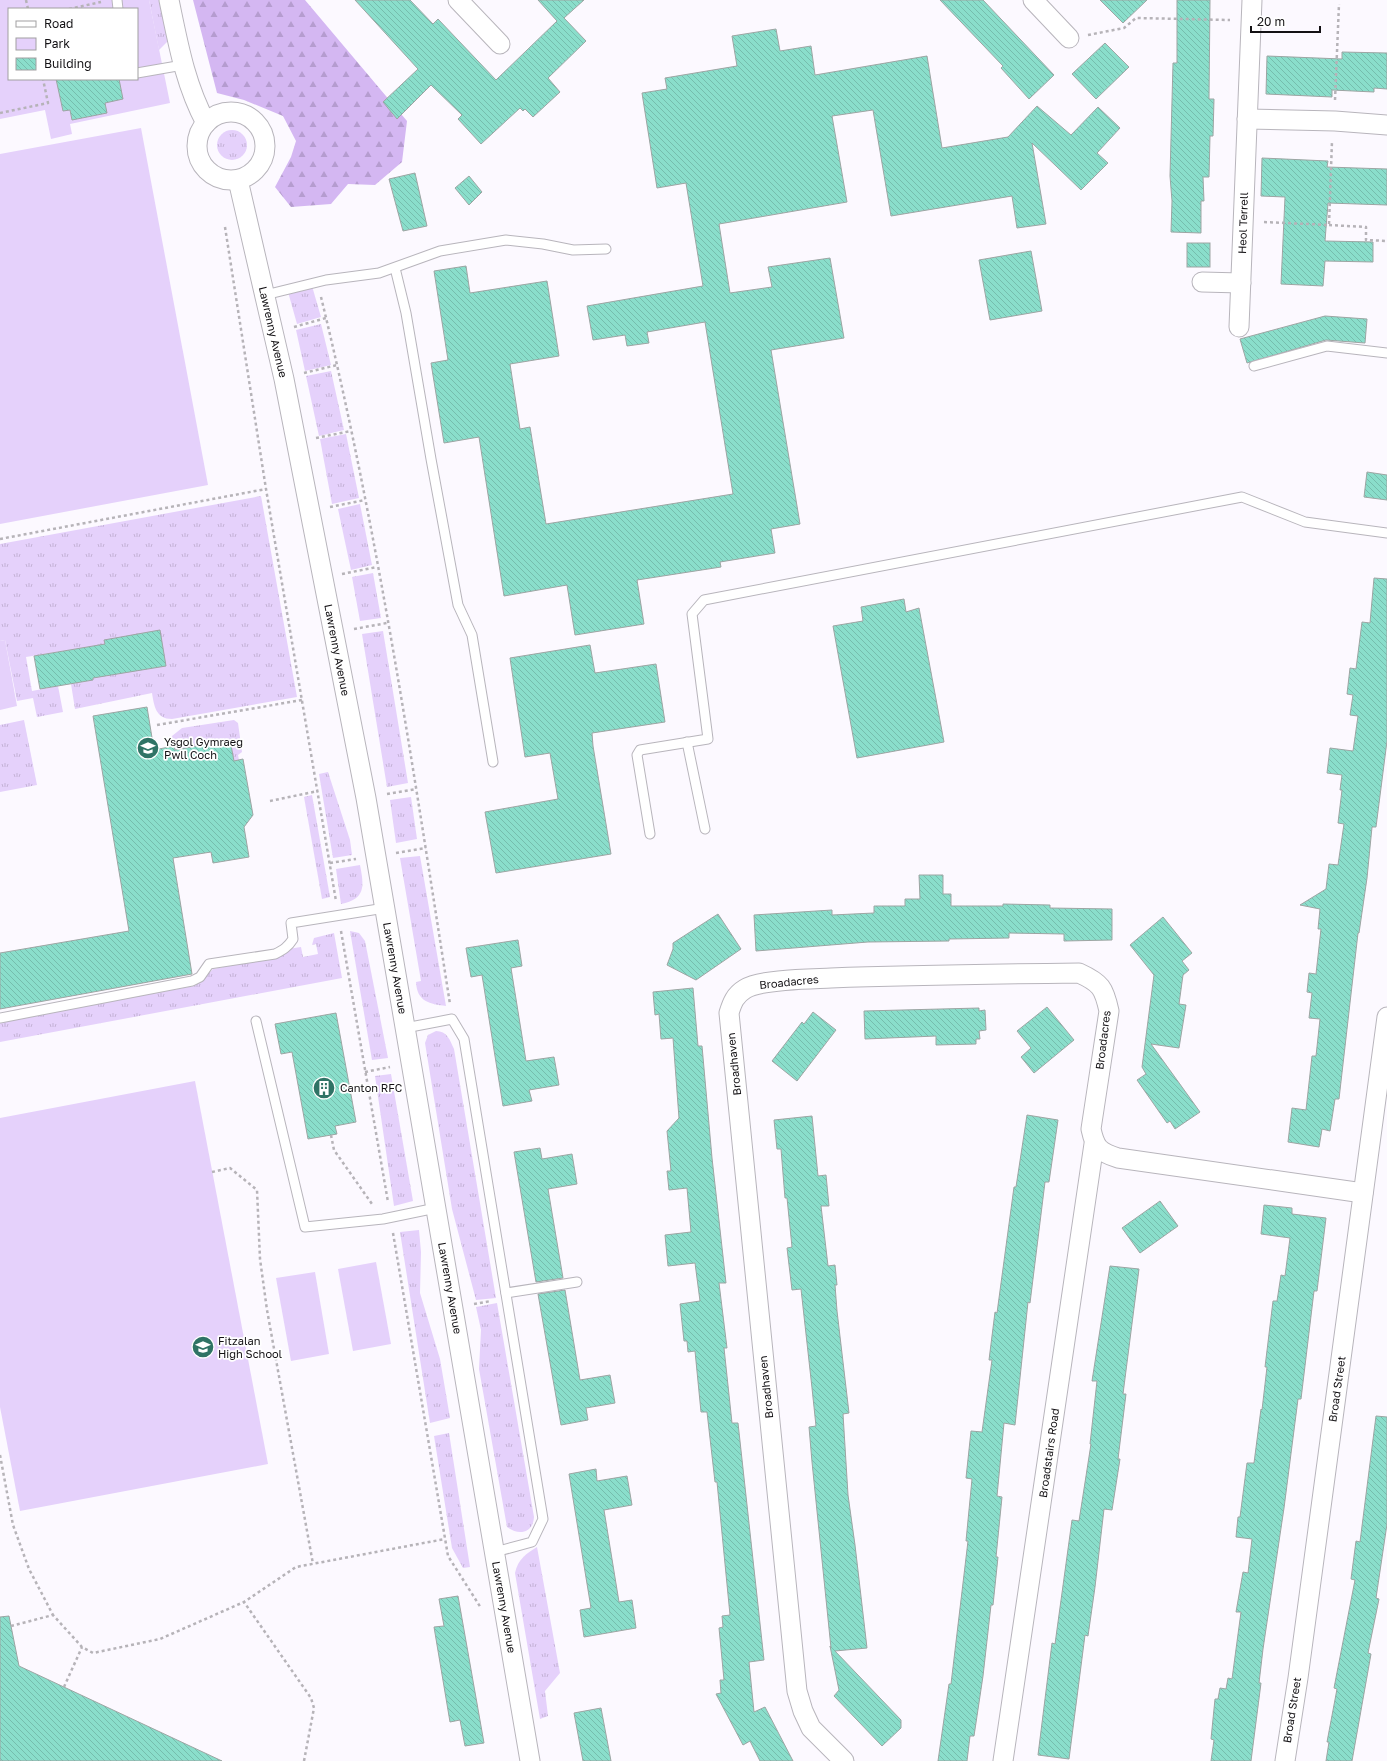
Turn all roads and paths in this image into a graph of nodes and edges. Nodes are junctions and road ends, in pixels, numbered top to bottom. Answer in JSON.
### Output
{"nodes":[{"id":1,"x":169,"y":0,"type":"edge"},
{"id":2,"x":458,"y":0,"type":"edge"},
{"id":3,"x":1033,"y":0,"type":"edge"},
{"id":4,"x":1252,"y":0,"type":"edge"},
{"id":5,"x":106,"y":2,"type":"dead end"},
{"id":6,"x":1339,"y":4,"type":"dead end"},
{"id":7,"x":74,"y":8,"type":"edge"},
{"id":8,"x":1251,"y":21,"type":"junction"},
{"id":9,"x":1069,"y":38,"type":"joint"},
{"id":10,"x":500,"y":44,"type":"dead end"},
{"id":11,"x":182,"y":65,"type":"junction"},
{"id":12,"x":138,"y":73,"type":"edge"},
{"id":13,"x":43,"y":80,"type":"edge"},
{"id":14,"x":0,"y":114,"type":"edge"},
{"id":15,"x":1247,"y":119,"type":"junction"},
{"id":16,"x":1334,"y":121,"type":"junction"},
{"id":17,"x":206,"y":123,"type":"junction"},
{"id":18,"x":1387,"y":125,"type":"edge"},
{"id":19,"x":238,"y":180,"type":"junction"},
{"id":20,"x":1244,"y":222,"type":"junction"},
{"id":21,"x":225,"y":224,"type":"dead end"},
{"id":22,"x":1329,"y":226,"type":"junction"},
{"id":23,"x":1387,"y":241,"type":"edge"},
{"id":24,"x":606,"y":249,"type":"dead end"},
{"id":25,"x":395,"y":268,"type":"junction"},
{"id":26,"x":317,"y":282,"type":"junction"},
{"id":27,"x":1202,"y":282,"type":"dead end"},
{"id":28,"x":1241,"y":283,"type":"junction"},
{"id":29,"x":265,"y":295,"type":"junction"},
{"id":30,"x":326,"y":318,"type":"junction"},
{"id":31,"x":1240,"y":327,"type":"dead end"},
{"id":32,"x":273,"y":332,"type":"junction"},
{"id":33,"x":1387,"y":353,"type":"edge"},
{"id":34,"x":337,"y":365,"type":"junction"},
{"id":35,"x":1254,"y":366,"type":"dead end"},
{"id":36,"x":284,"y":379,"type":"junction"},
{"id":37,"x":351,"y":431,"type":"junction"},
{"id":38,"x":296,"y":442,"type":"junction"},
{"id":39,"x":266,"y":489,"type":"junction"},
{"id":40,"x":365,"y":500,"type":"junction"},
{"id":41,"x":310,"y":512,"type":"junction"},
{"id":42,"x":1387,"y":533,"type":"edge"},
{"id":43,"x":0,"y":539,"type":"edge"},
{"id":44,"x":377,"y":567,"type":"junction"},
{"id":45,"x":324,"y":578,"type":"junction"},
{"id":46,"x":387,"y":623,"type":"junction"},
{"id":47,"x":334,"y":633,"type":"junction"},
{"id":48,"x":302,"y":700,"type":"junction"},
{"id":49,"x":157,"y":725,"type":"dead end"},
{"id":50,"x":687,"y":742,"type":"junction"},
{"id":51,"x":493,"y":762,"type":"dead end"},
{"id":52,"x":416,"y":788,"type":"junction"},
{"id":53,"x":318,"y":791,"type":"junction"},
{"id":54,"x":366,"y":798,"type":"junction"},
{"id":55,"x":270,"y":800,"type":"dead end"},
{"id":56,"x":705,"y":828,"type":"dead end"},
{"id":57,"x":650,"y":834,"type":"dead end"},
{"id":58,"x":385,"y":908,"type":"junction"},
{"id":59,"x":339,"y":915,"type":"junction"},
{"id":60,"x":734,"y":997,"type":"joint"},
{"id":61,"x":1387,"y":1017,"type":"edge"},
{"id":62,"x":0,"y":1018,"type":"edge"},
{"id":63,"x":452,"y":1019,"type":"junction"},
{"id":64,"x":256,"y":1021,"type":"dead end"},
{"id":65,"x":405,"y":1028,"type":"junction"},
{"id":66,"x":331,"y":1135,"type":"dead end"},
{"id":67,"x":1094,"y":1144,"type":"junction"},
{"id":68,"x":212,"y":1172,"type":"dead end"},
{"id":69,"x":1363,"y":1193,"type":"junction"},
{"id":70,"x":436,"y":1208,"type":"junction"},
{"id":71,"x":387,"y":1219,"type":"junction"},
{"id":72,"x":577,"y":1282,"type":"dead end"},
{"id":73,"x":507,"y":1296,"type":"junction"},
{"id":74,"x":453,"y":1308,"type":"junction"},
{"id":75,"x":0,"y":1455,"type":"edge"},
{"id":76,"x":445,"y":1539,"type":"junction"},
{"id":77,"x":495,"y":1552,"type":"junction"},
{"id":78,"x":313,"y":1564,"type":"junction"},
{"id":79,"x":244,"y":1602,"type":"junction"},
{"id":80,"x":485,"y":1613,"type":"dead end"},
{"id":81,"x":53,"y":1615,"type":"junction"},
{"id":82,"x":11,"y":1626,"type":"dead end"},
{"id":83,"x":82,"y":1647,"type":"junction"},
{"id":84,"x":64,"y":1687,"type":"dead end"},
{"id":85,"x":304,"y":1761,"type":"edge"},
{"id":86,"x":530,"y":1761,"type":"edge"},
{"id":87,"x":844,"y":1761,"type":"edge"},
{"id":88,"x":1003,"y":1761,"type":"edge"},
{"id":89,"x":1285,"y":1761,"type":"edge"}],
"edges":[{"from":1,"to":11,"type":"street"},
{"from":2,"to":10,"type":"street"},
{"from":3,"to":9,"type":"street"},
{"from":4,"to":8,"type":"street","name":"Heol Terrell"},
{"from":5,"to":7,"type":"path"},
{"from":6,"to":16,"type":"path"},
{"from":8,"to":9,"type":"path"},
{"from":8,"to":15,"type":"street","name":"Heol Terrell"},
{"from":11,"to":12,"type":"lane"},
{"from":11,"to":17,"type":"street"},
{"from":13,"to":14,"type":"path"},
{"from":15,"to":16,"type":"street"},
{"from":15,"to":20,"type":"street","name":"Heol Terrell"},
{"from":16,"to":18,"type":"street"},
{"from":16,"to":22,"type":"path"},
{"from":17,"to":19,"type":"street"},
{"from":17,"to":19,"type":"street"},
{"from":19,"to":29,"type":"street","name":"Lawrenny Avenue"},
{"from":20,"to":22,"type":"path"},
{"from":20,"to":28,"type":"street","name":"Heol Terrell"},
{"from":21,"to":39,"type":"path"},
{"from":22,"to":23,"type":"path"},
{"from":24,"to":25,"type":"lane"},
{"from":25,"to":26,"type":"lane"},
{"from":25,"to":51,"type":"lane"},
{"from":26,"to":29,"type":"lane"},
{"from":26,"to":30,"type":"path"},
{"from":27,"to":28,"type":"street"},
{"from":28,"to":31,"type":"street","name":"Heol Terrell"},
{"from":29,"to":32,"type":"street","name":"Lawrenny Avenue"},
{"from":30,"to":32,"type":"path"},
{"from":30,"to":34,"type":"path"},
{"from":32,"to":36,"type":"street","name":"Lawrenny Avenue"},
{"from":33,"to":35,"type":"lane"},
{"from":34,"to":36,"type":"path"},
{"from":34,"to":37,"type":"path"},
{"from":36,"to":38,"type":"street","name":"Lawrenny Avenue"},
{"from":37,"to":38,"type":"path"},
{"from":37,"to":40,"type":"path"},
{"from":38,"to":41,"type":"street","name":"Lawrenny Avenue"},
{"from":39,"to":43,"type":"path"},
{"from":39,"to":48,"type":"path"},
{"from":40,"to":41,"type":"path"},
{"from":40,"to":44,"type":"path"},
{"from":41,"to":45,"type":"street","name":"Lawrenny Avenue"},
{"from":42,"to":50,"type":"lane"},
{"from":44,"to":45,"type":"path"},
{"from":44,"to":46,"type":"path"},
{"from":45,"to":47,"type":"street","name":"Lawrenny Avenue"},
{"from":46,"to":47,"type":"path"},
{"from":46,"to":52,"type":"path"},
{"from":47,"to":54,"type":"street","name":"Lawrenny Avenue"},
{"from":48,"to":49,"type":"path"},
{"from":48,"to":53,"type":"path"},
{"from":50,"to":56,"type":"lane"},
{"from":50,"to":57,"type":"lane"},
{"from":52,"to":54,"type":"path"},
{"from":52,"to":63,"type":"path"},
{"from":53,"to":55,"type":"path"},
{"from":53,"to":59,"type":"path"},
{"from":54,"to":58,"type":"street","name":"Lawrenny Avenue"},
{"from":58,"to":59,"type":"lane"},
{"from":58,"to":65,"type":"street","name":"Lawrenny Avenue"},
{"from":59,"to":62,"type":"lane"},
{"from":59,"to":71,"type":"path"},
{"from":60,"to":67,"type":"street","name":"Broadacres"},
{"from":60,"to":87,"type":"street","name":"Broadhaven"},
{"from":61,"to":69,"type":"street","name":"Broad Street"},
{"from":63,"to":65,"type":"lane"},
{"from":63,"to":73,"type":"lane"},
{"from":64,"to":71,"type":"lane"},
{"from":65,"to":70,"type":"street","name":"Lawrenny Avenue"},
{"from":66,"to":71,"type":"path"},
{"from":67,"to":69,"type":"street"},
{"from":67,"to":88,"type":"street","name":"Broadstairs Road"},
{"from":68,"to":78,"type":"path"},
{"from":69,"to":89,"type":"street","name":"Broad Street"},
{"from":70,"to":71,"type":"lane"},
{"from":70,"to":74,"type":"street","name":"Lawrenny Avenue"},
{"from":71,"to":76,"type":"path"},
{"from":72,"to":73,"type":"lane"},
{"from":73,"to":74,"type":"path"},
{"from":73,"to":77,"type":"lane"},
{"from":74,"to":77,"type":"street","name":"Lawrenny Avenue"},
{"from":75,"to":81,"type":"path"},
{"from":76,"to":78,"type":"path"},
{"from":76,"to":80,"type":"path"},
{"from":77,"to":86,"type":"street","name":"Lawrenny Avenue"},
{"from":78,"to":79,"type":"path"},
{"from":79,"to":83,"type":"path"},
{"from":79,"to":85,"type":"path"},
{"from":81,"to":82,"type":"path"},
{"from":81,"to":83,"type":"path"},
{"from":83,"to":84,"type":"path"}]}
